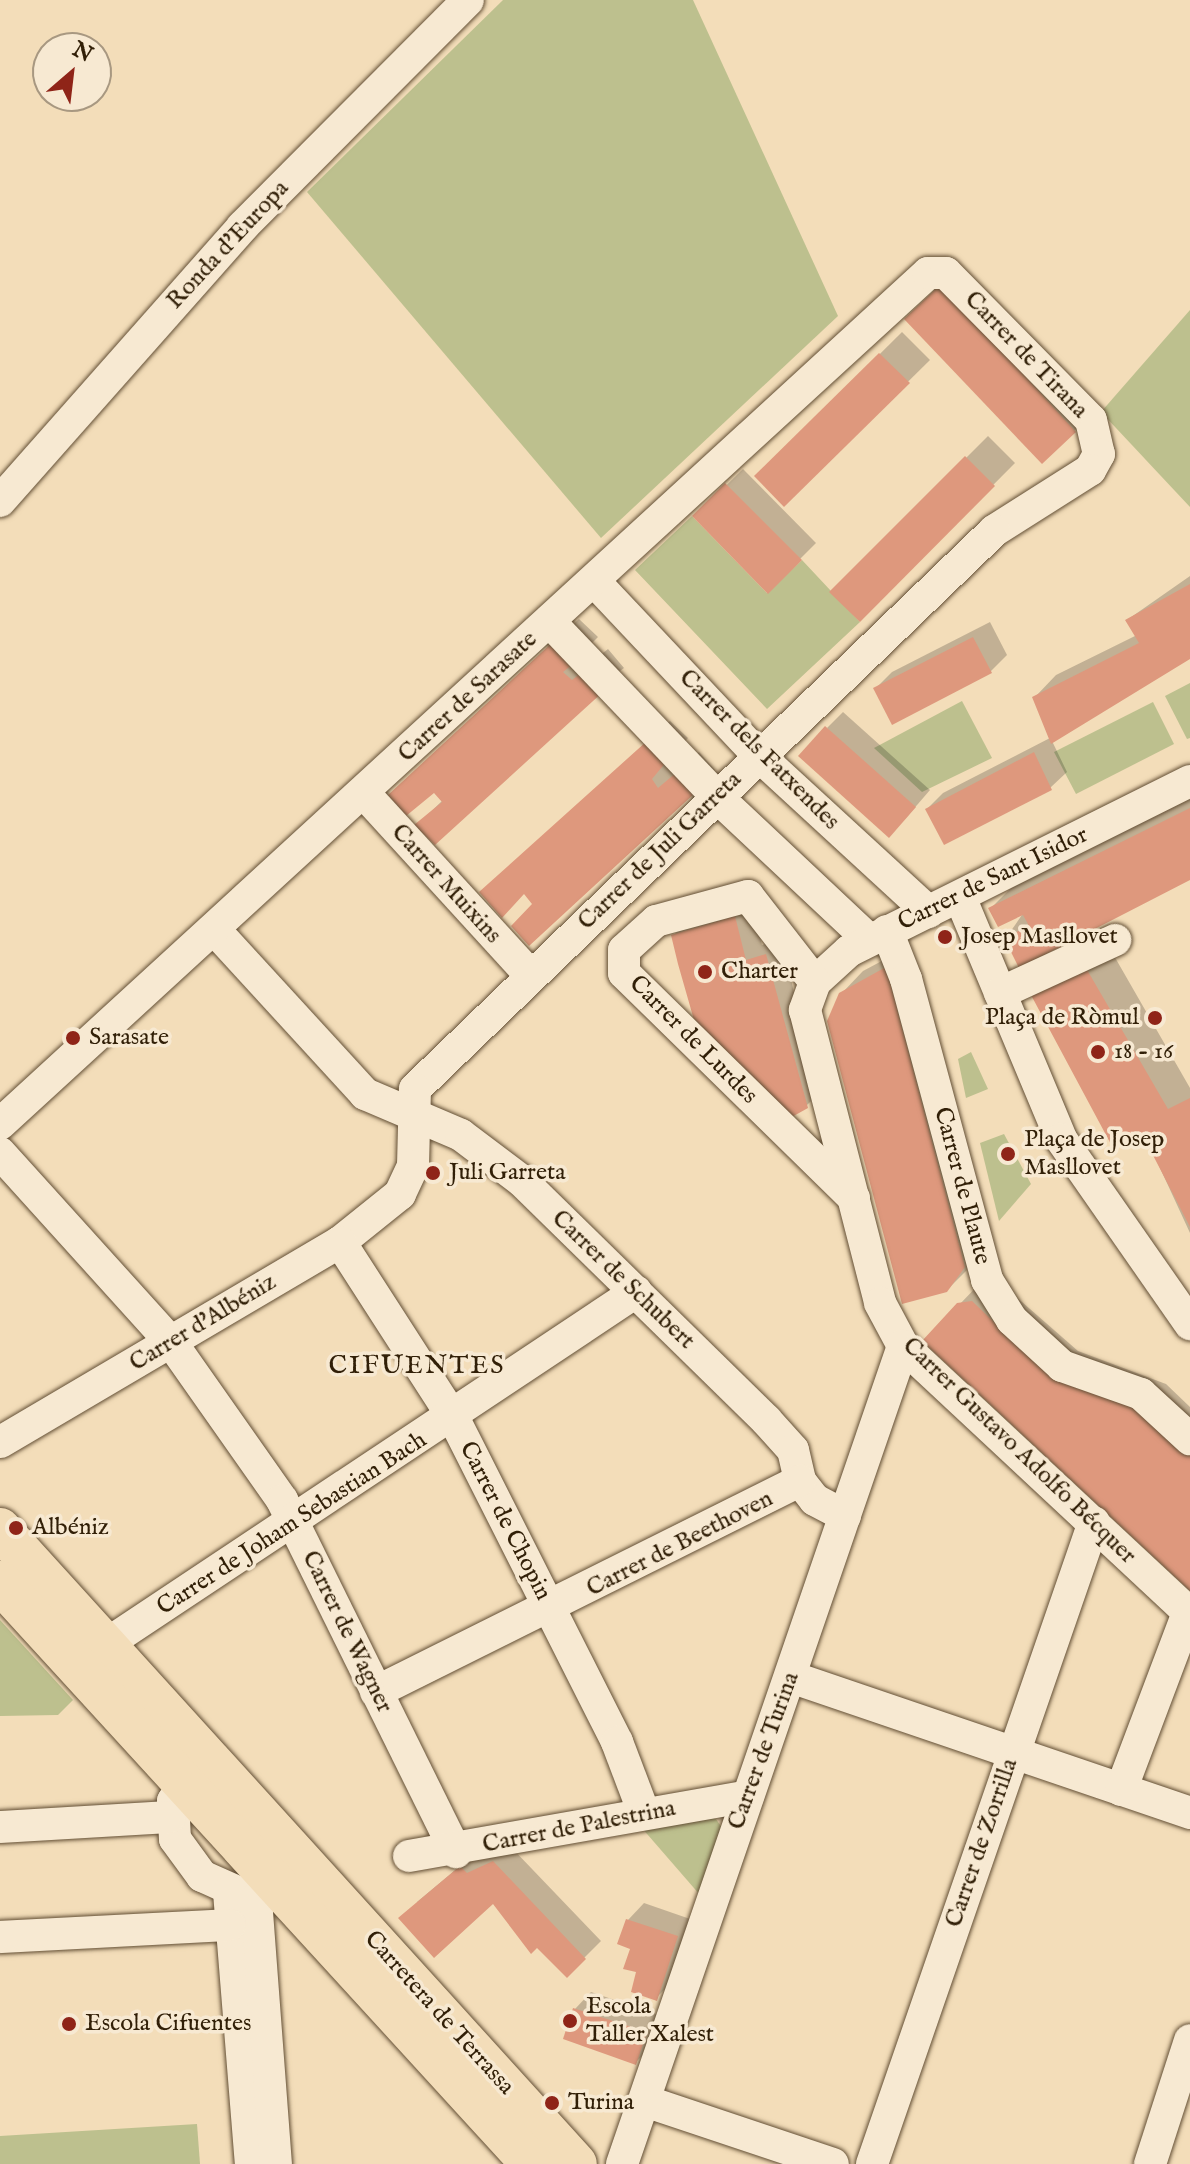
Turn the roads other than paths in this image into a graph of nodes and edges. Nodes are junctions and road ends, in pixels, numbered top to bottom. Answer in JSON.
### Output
{"nodes":[{"id":1,"x":468,"y":0,"type":"edge"},
{"id":2,"x":935,"y":269,"type":"joint"},
{"id":3,"x":1099,"y":454,"type":"joint"},
{"id":4,"x":0,"y":501,"type":"edge"},
{"id":5,"x":595,"y":582,"type":"junction"},
{"id":6,"x":550,"y":622,"type":"junction"},
{"id":7,"x":758,"y":755,"type":"junction"},
{"id":8,"x":1190,"y":781,"type":"edge"},
{"id":9,"x":364,"y":793,"type":"junction"},
{"id":10,"x":718,"y":798,"type":"junction"},
{"id":11,"x":960,"y":897,"type":"junction"},
{"id":12,"x":929,"y":912,"type":"junction"},
{"id":13,"x":214,"y":929,"type":"junction"},
{"id":14,"x":878,"y":935,"type":"junction"},
{"id":15,"x":1115,"y":940,"type":"dead end"},
{"id":16,"x":529,"y":974,"type":"junction"},
{"id":17,"x":812,"y":987,"type":"junction"},
{"id":18,"x":1000,"y":993,"type":"junction"},
{"id":19,"x":409,"y":1116,"type":"junction"},
{"id":20,"x":0,"y":1124,"type":"edge"},
{"id":21,"x":0,"y":1153,"type":"edge"},
{"id":22,"x":400,"y":1194,"type":"joint"},
{"id":23,"x":854,"y":1198,"type":"junction"},
{"id":24,"x":340,"y":1242,"type":"junction"},
{"id":25,"x":636,"y":1292,"type":"junction"},
{"id":26,"x":1190,"y":1324,"type":"edge"},
{"id":27,"x":171,"y":1342,"type":"junction"},
{"id":28,"x":903,"y":1346,"type":"junction"},
{"id":29,"x":454,"y":1419,"type":"junction"},
{"id":30,"x":1190,"y":1439,"type":"edge"},
{"id":31,"x":0,"y":1442,"type":"edge"},
{"id":32,"x":800,"y":1481,"type":"junction"},
{"id":33,"x":845,"y":1516,"type":"junction"},
{"id":34,"x":1094,"y":1522,"type":"junction"},
{"id":35,"x":295,"y":1524,"type":"junction"},
{"id":36,"x":0,"y":1529,"type":"edge"},
{"id":37,"x":0,"y":1582,"type":"edge"},
{"id":38,"x":551,"y":1611,"type":"junction"},
{"id":39,"x":1189,"y":1613,"type":"edge"},
{"id":40,"x":105,"y":1645,"type":"junction"},
{"id":41,"x":791,"y":1677,"type":"junction"},
{"id":42,"x":376,"y":1692,"type":"junction"},
{"id":43,"x":1013,"y":1753,"type":"junction"},
{"id":44,"x":1121,"y":1790,"type":"junction"},
{"id":45,"x":192,"y":1792,"type":"junction"},
{"id":46,"x":748,"y":1796,"type":"junction"},
{"id":47,"x":644,"y":1813,"type":"junction"},
{"id":48,"x":1190,"y":1813,"type":"edge"},
{"id":49,"x":0,"y":1827,"type":"edge"},
{"id":50,"x":456,"y":1852,"type":"junction"},
{"id":51,"x":409,"y":1856,"type":"dead end"},
{"id":52,"x":266,"y":1885,"type":"junction"},
{"id":53,"x":230,"y":1925,"type":"junction"},
{"id":54,"x":0,"y":1937,"type":"edge"},
{"id":55,"x":1190,"y":2040,"type":"edge"},
{"id":56,"x":645,"y":2101,"type":"junction"},
{"id":57,"x":623,"y":2160,"type":"edge"},
{"id":58,"x":251,"y":2164,"type":"edge"},
{"id":59,"x":276,"y":2164,"type":"edge"},
{"id":60,"x":532,"y":2164,"type":"edge"},
{"id":61,"x":576,"y":2164,"type":"edge"},
{"id":62,"x":585,"y":2164,"type":"edge"},
{"id":63,"x":833,"y":2164,"type":"edge"},
{"id":64,"x":872,"y":2164,"type":"edge"},
{"id":65,"x":1150,"y":2164,"type":"edge"}],
"edges":[{"from":1,"to":4,"type":"street","name":"Ronda d'Europa"},
{"from":2,"to":3,"type":"street","name":"Carrer de Tirana"},
{"from":2,"to":5,"type":"street","name":"Carrer de Sarasate"},
{"from":3,"to":7,"type":"street","name":"Carrer de Juli Garreta"},
{"from":5,"to":6,"type":"street","name":"Carrer de Sarasate"},
{"from":5,"to":7,"type":"street","name":"Carrer dels Fatxendes"},
{"from":6,"to":9,"type":"street","name":"Carrer de Sarasate"},
{"from":6,"to":10,"type":"street"},
{"from":7,"to":10,"type":"street","name":"Carrer de Juli Garreta"},
{"from":7,"to":12,"type":"street","name":"Carrer dels Fatxendes"},
{"from":8,"to":11,"type":"street","name":"Carrer de Sant Isidor"},
{"from":9,"to":13,"type":"street","name":"Carrer de Sarasate"},
{"from":9,"to":16,"type":"street","name":"Carrer Muixins"},
{"from":10,"to":14,"type":"street"},
{"from":10,"to":16,"type":"street","name":"Carrer de Juli Garreta"},
{"from":11,"to":12,"type":"street","name":"Carrer de Sant Isidor"},
{"from":11,"to":18,"type":"street"},
{"from":12,"to":14,"type":"street","name":"Carrer de Sant Isidor"},
{"from":13,"to":19,"type":"street","name":"Carrer de Schubert"},
{"from":13,"to":20,"type":"street","name":"Carrer de Sarasate"},
{"from":14,"to":17,"type":"street","name":"Carrer de Sant Isidor"},
{"from":14,"to":30,"type":"street","name":"Carrer de Plaute"},
{"from":15,"to":18,"type":"street"},
{"from":16,"to":19,"type":"street","name":"Carrer de Juli Garreta"},
{"from":17,"to":23,"type":"street","name":"Carrer Gustavo Adolfo Bécquer"},
{"from":17,"to":23,"type":"street","name":"Carrer de Lurdes"},
{"from":18,"to":26,"type":"street"},
{"from":19,"to":22,"type":"street","name":"Carrer de Juli Garreta"},
{"from":19,"to":25,"type":"street","name":"Carrer de Schubert"},
{"from":21,"to":27,"type":"street","name":"Carrer de Wagner"},
{"from":22,"to":24,"type":"street","name":"Carrer d'Albéniz"},
{"from":23,"to":28,"type":"street","name":"Carrer Gustavo Adolfo Bécquer"},
{"from":24,"to":27,"type":"street","name":"Carrer d'Albéniz"},
{"from":24,"to":29,"type":"street","name":"Carrer de Chopin"},
{"from":25,"to":29,"type":"street","name":"Carrer de Joham Sebastian Bach"},
{"from":25,"to":32,"type":"street","name":"Carrer de Schubert"},
{"from":27,"to":31,"type":"street","name":"Carrer d'Albéniz"},
{"from":27,"to":35,"type":"street","name":"Carrer de Wagner"},
{"from":28,"to":33,"type":"street","name":"Carrer de Turina"},
{"from":28,"to":34,"type":"street","name":"Carrer Gustavo Adolfo Bécquer"},
{"from":29,"to":35,"type":"street","name":"Carrer de Joham Sebastian Bach"},
{"from":29,"to":38,"type":"street","name":"Carrer de Chopin"},
{"from":32,"to":33,"type":"street","name":"Carrer de Beethoven"},
{"from":32,"to":38,"type":"street","name":"Carrer de Beethoven"},
{"from":33,"to":41,"type":"street","name":"Carrer de Turina"},
{"from":34,"to":39,"type":"street","name":"Carrer Gustavo Adolfo Bécquer"},
{"from":34,"to":43,"type":"street","name":"Carrer de Zorrilla"},
{"from":35,"to":40,"type":"street","name":"Carrer de Joham Sebastian Bach"},
{"from":35,"to":42,"type":"street","name":"Carrer de Wagner"},
{"from":36,"to":40,"type":"main road","name":"Carretera de Terrassa"},
{"from":37,"to":45,"type":"main road","name":"Carretera de Terrassa"},
{"from":38,"to":42,"type":"street","name":"Carrer de Beethoven"},
{"from":38,"to":47,"type":"street","name":"Carrer de Chopin"},
{"from":39,"to":44,"type":"street"},
{"from":40,"to":45,"type":"main road","name":"Carretera de Terrassa"},
{"from":41,"to":43,"type":"street"},
{"from":41,"to":46,"type":"street","name":"Carrer de Turina"},
{"from":42,"to":50,"type":"street","name":"Carrer de Wagner"},
{"from":43,"to":44,"type":"street"},
{"from":43,"to":64,"type":"street","name":"Carrer de Zorrilla"},
{"from":44,"to":48,"type":"street"},
{"from":45,"to":49,"type":"street"},
{"from":45,"to":52,"type":"main road","name":"Carretera de Terrassa"},
{"from":46,"to":47,"type":"street","name":"Carrer de Palestrina"},
{"from":46,"to":56,"type":"street","name":"Carrer de Turina"},
{"from":47,"to":50,"type":"street","name":"Carrer de Palestrina"},
{"from":50,"to":51,"type":"street","name":"Carrer de Palestrina"},
{"from":52,"to":53,"type":"street"},
{"from":52,"to":59,"type":"street"},
{"from":52,"to":60,"type":"main road","name":"Carretera de Terrassa"},
{"from":52,"to":61,"type":"main road","name":"Carretera de Terrassa"},
{"from":53,"to":54,"type":"street"},
{"from":53,"to":58,"type":"street"},
{"from":55,"to":65,"type":"street"},
{"from":56,"to":57,"type":"street","name":"Carrer de Turina"},
{"from":56,"to":63,"type":"street"},
{"from":57,"to":62,"type":"street","name":"Carrer de Turina"}]}
